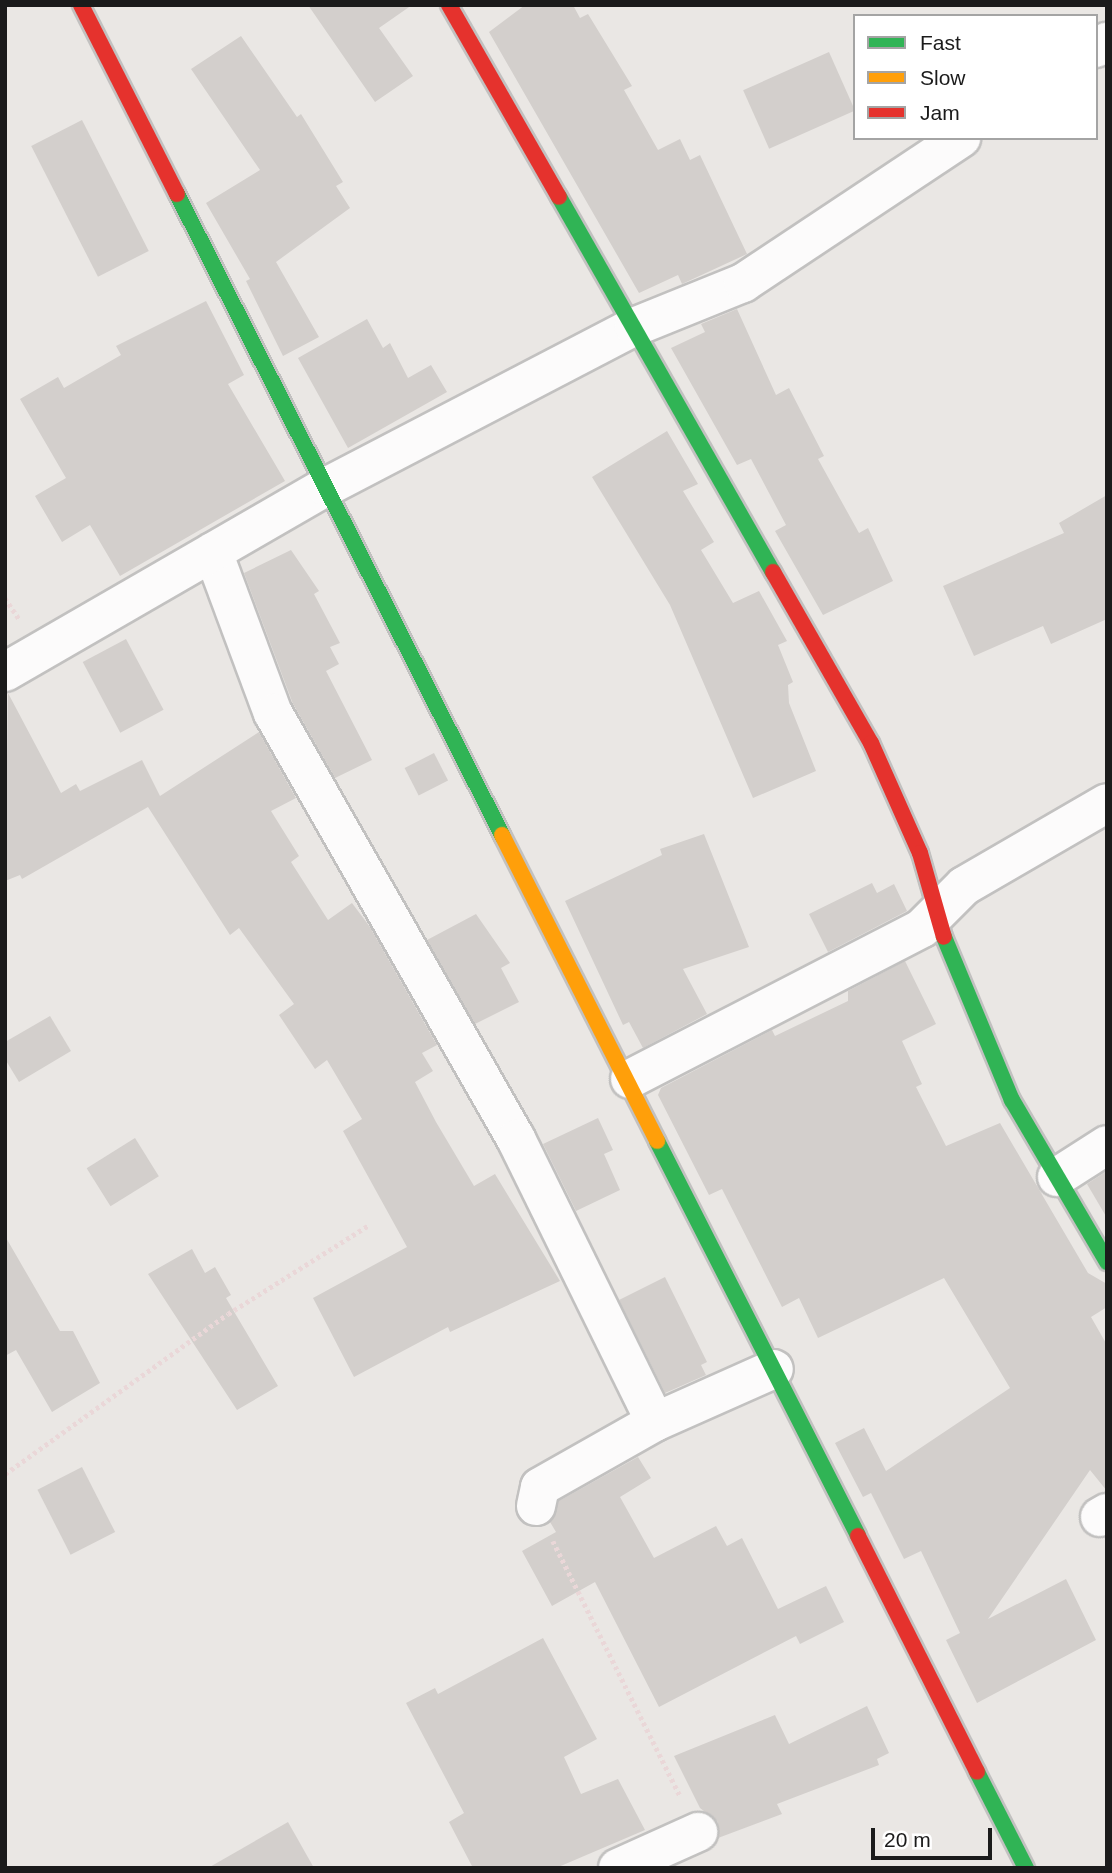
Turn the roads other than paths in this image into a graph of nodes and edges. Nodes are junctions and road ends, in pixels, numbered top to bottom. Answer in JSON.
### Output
{"nodes":[{"id":1,"x":81,"y":5,"type":"edge"},
{"id":2,"x":449,"y":5,"type":"edge"},
{"id":3,"x":958,"y":140,"type":"edge"},
{"id":4,"x":634,"y":327,"type":"junction"},
{"id":5,"x":326,"y":487,"type":"junction"},
{"id":6,"x":213,"y":552,"type":"junction"},
{"id":7,"x":5,"y":672,"type":"edge"},
{"id":8,"x":1107,"y":803,"type":"edge"},
{"id":9,"x":935,"y":916,"type":"junction"},
{"id":10,"x":630,"y":1079,"type":"junction"},
{"id":11,"x":1107,"y":1145,"type":"edge"},
{"id":12,"x":1056,"y":1177,"type":"junction"},
{"id":13,"x":1107,"y":1262,"type":"edge"},
{"id":14,"x":774,"y":1368,"type":"junction"},
{"id":15,"x":654,"y":1422,"type":"junction"},
{"id":16,"x":536,"y":1506,"type":"road end"},
{"id":17,"x":698,"y":1832,"type":"road end"},
{"id":18,"x":618,"y":1868,"type":"edge"},
{"id":19,"x":1026,"y":1868,"type":"edge"}],
"edges":[{"from":1,"to":5,"type":"street"},
{"from":2,"to":4,"type":"street"},
{"from":3,"to":4,"type":"street"},
{"from":4,"to":5,"type":"street"},
{"from":4,"to":9,"type":"street"},
{"from":5,"to":6,"type":"street"},
{"from":5,"to":10,"type":"street"},
{"from":6,"to":7,"type":"street"},
{"from":6,"to":15,"type":"street"},
{"from":8,"to":9,"type":"street"},
{"from":9,"to":10,"type":"street"},
{"from":9,"to":12,"type":"street"},
{"from":10,"to":14,"type":"street"},
{"from":11,"to":12,"type":"street"},
{"from":12,"to":13,"type":"street"},
{"from":14,"to":15,"type":"street"},
{"from":14,"to":19,"type":"street"},
{"from":15,"to":16,"type":"street"},
{"from":17,"to":18,"type":"street"}]}
